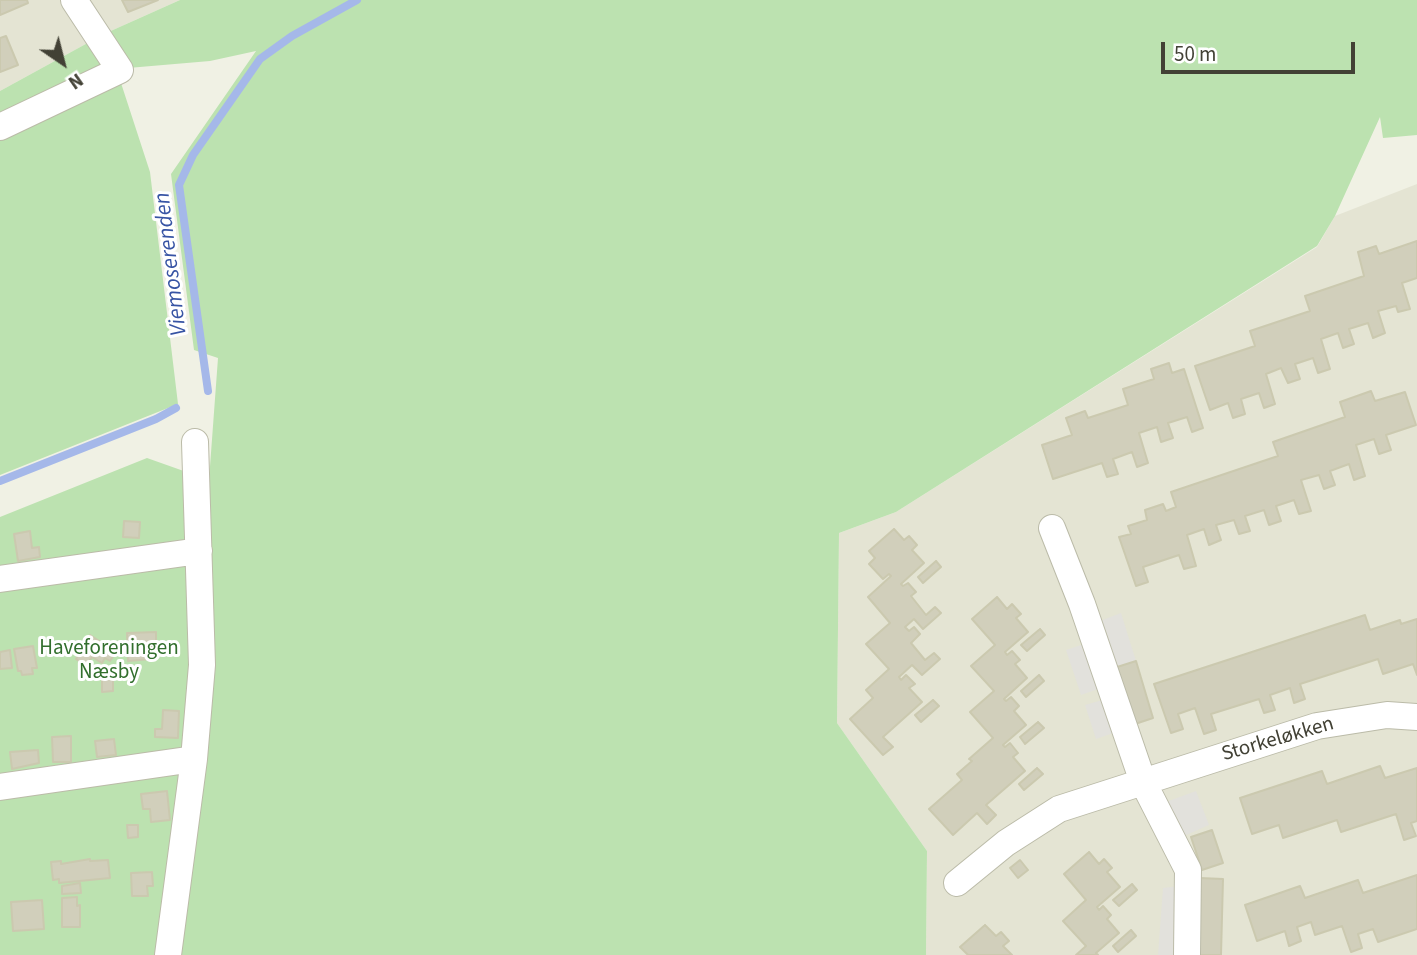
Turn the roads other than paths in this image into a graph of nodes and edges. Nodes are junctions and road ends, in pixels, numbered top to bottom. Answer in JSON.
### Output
{"nodes":[{"id":1,"x":74,"y":0,"type":"edge"},
{"id":2,"x":0,"y":127,"type":"edge"},
{"id":3,"x":195,"y":442,"type":"dead end"},
{"id":4,"x":1052,"y":528,"type":"dead end"},
{"id":5,"x":199,"y":551,"type":"junction"},
{"id":6,"x":0,"y":579,"type":"edge"},
{"id":7,"x":1417,"y":717,"type":"edge"},
{"id":8,"x":194,"y":760,"type":"junction"},
{"id":9,"x":1143,"y":782,"type":"junction"},
{"id":10,"x":0,"y":787,"type":"edge"},
{"id":11,"x":957,"y":883,"type":"dead end"},
{"id":12,"x":168,"y":955,"type":"edge"},
{"id":13,"x":1187,"y":955,"type":"edge"}],
"edges":[{"from":1,"to":2,"type":"street"},
{"from":3,"to":5,"type":"street"},
{"from":4,"to":9,"type":"street"},
{"from":5,"to":6,"type":"street"},
{"from":5,"to":8,"type":"street"},
{"from":7,"to":9,"type":"street","name":"Storkeløkken"},
{"from":8,"to":10,"type":"street"},
{"from":8,"to":12,"type":"street"},
{"from":9,"to":11,"type":"street","name":"Storkeløkken"},
{"from":9,"to":13,"type":"street"}]}
